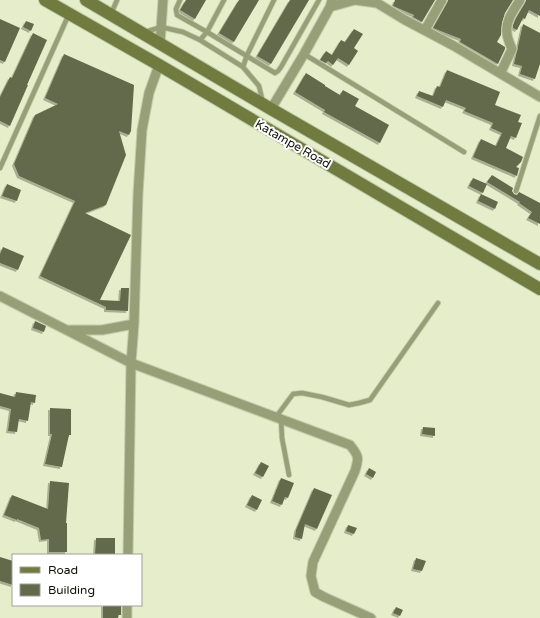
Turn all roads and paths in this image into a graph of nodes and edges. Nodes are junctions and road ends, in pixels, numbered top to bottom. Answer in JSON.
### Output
{"nodes":[{"id":1,"x":45,"y":0,"type":"edge"},
{"id":2,"x":86,"y":0,"type":"edge"},
{"id":3,"x":117,"y":0,"type":"edge"},
{"id":4,"x":163,"y":0,"type":"edge"},
{"id":5,"x":180,"y":0,"type":"edge"},
{"id":6,"x":224,"y":0,"type":"edge"},
{"id":7,"x":274,"y":0,"type":"edge"},
{"id":8,"x":319,"y":0,"type":"edge"},
{"id":9,"x":442,"y":0,"type":"edge"},
{"id":10,"x":520,"y":0,"type":"edge"},
{"id":11,"x":331,"y":4,"type":"edge"},
{"id":12,"x":69,"y":14,"type":"junction"},
{"id":13,"x":111,"y":14,"type":"junction"},
{"id":14,"x":161,"y":27,"type":"junction"},
{"id":15,"x":425,"y":30,"type":"junction"},
{"id":16,"x":207,"y":32,"type":"junction"},
{"id":17,"x":142,"y":33,"type":"junction"},
{"id":18,"x":200,"y":40,"type":"junction"},
{"id":19,"x":160,"y":44,"type":"junction"},
{"id":20,"x":304,"y":54,"type":"junction"},
{"id":21,"x":247,"y":55,"type":"junction"},
{"id":22,"x":159,"y":65,"type":"junction"},
{"id":23,"x":243,"y":67,"type":"junction"},
{"id":24,"x":501,"y":72,"type":"junction"},
{"id":25,"x":540,"y":97,"type":"edge"},
{"id":26,"x":267,"y":107,"type":"junction"},
{"id":27,"x":540,"y":116,"type":"edge"},
{"id":28,"x":464,"y":152,"type":"dead end"},
{"id":29,"x":0,"y":168,"type":"edge"},
{"id":30,"x":516,"y":191,"type":"dead end"},
{"id":31,"x":540,"y":264,"type":"edge"},
{"id":32,"x":540,"y":288,"type":"edge"},
{"id":33,"x":0,"y":296,"type":"edge"},
{"id":34,"x":438,"y":303,"type":"dead end"},
{"id":35,"x":134,"y":324,"type":"junction"},
{"id":36,"x":68,"y":330,"type":"junction"},
{"id":37,"x":131,"y":362,"type":"junction"},
{"id":38,"x":278,"y":418,"type":"junction"},
{"id":39,"x":289,"y":475,"type":"dead end"},
{"id":40,"x":128,"y":554,"type":"edge"},
{"id":41,"x":127,"y":606,"type":"edge"},
{"id":42,"x":127,"y":618,"type":"edge"},
{"id":43,"x":371,"y":618,"type":"edge"}],
"edges":[{"from":1,"to":12,"type":"main road","name":"Katampe Road"},
{"from":2,"to":13,"type":"main road","name":"Katampe Road"},
{"from":3,"to":13,"type":"lane"},
{"from":4,"to":14,"type":"street"},
{"from":5,"to":16,"type":"lane"},
{"from":6,"to":16,"type":"lane"},
{"from":7,"to":21,"type":"lane"},
{"from":8,"to":21,"type":"lane"},
{"from":9,"to":15,"type":"street"},
{"from":10,"to":24,"type":"street"},
{"from":11,"to":15,"type":"street"},
{"from":11,"to":20,"type":"street"},
{"from":12,"to":22,"type":"main road","name":"Katampe Road"},
{"from":12,"to":29,"type":"lane"},
{"from":13,"to":17,"type":"main road","name":"Katampe Road"},
{"from":14,"to":17,"type":"lane"},
{"from":14,"to":18,"type":"lane"},
{"from":14,"to":19,"type":"street"},
{"from":15,"to":24,"type":"street"},
{"from":16,"to":18,"type":"lane"},
{"from":16,"to":21,"type":"lane"},
{"from":17,"to":19,"type":"main road","name":"Katampe Road"},
{"from":18,"to":23,"type":"lane"},
{"from":19,"to":26,"type":"main road","name":"Katampe Road"},
{"from":20,"to":26,"type":"street"},
{"from":20,"to":28,"type":"lane"},
{"from":21,"to":23,"type":"lane"},
{"from":22,"to":32,"type":"main road","name":"Katampe Road"},
{"from":22,"to":35,"type":"street"},
{"from":23,"to":26,"type":"lane"},
{"from":24,"to":25,"type":"street"},
{"from":26,"to":31,"type":"main road","name":"Katampe Road"},
{"from":27,"to":30,"type":"lane"},
{"from":33,"to":36,"type":"street"},
{"from":34,"to":38,"type":"lane"},
{"from":35,"to":36,"type":"street"},
{"from":35,"to":37,"type":"street"},
{"from":36,"to":37,"type":"street"},
{"from":37,"to":38,"type":"street"},
{"from":37,"to":40,"type":"street"},
{"from":38,"to":39,"type":"lane"},
{"from":38,"to":43,"type":"street"},
{"from":41,"to":42,"type":"street"}]}
